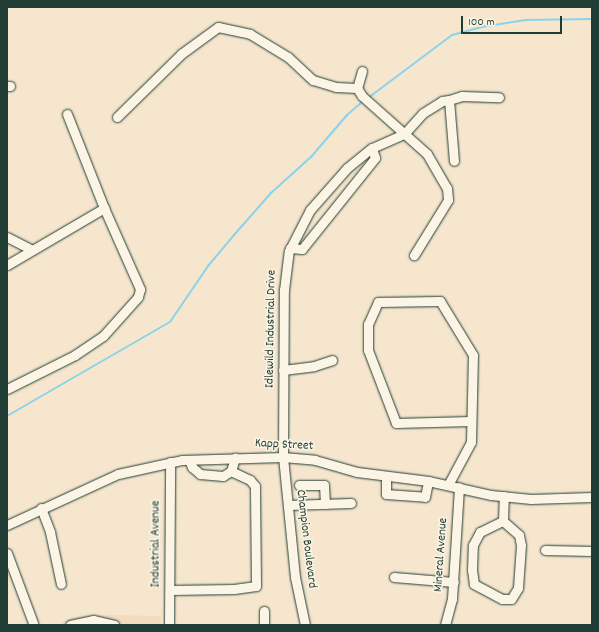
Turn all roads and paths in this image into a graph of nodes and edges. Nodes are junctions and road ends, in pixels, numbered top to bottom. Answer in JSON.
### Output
{"nodes":[{"id":1,"x":362,"y":71,"type":"dead end"},
{"id":2,"x":357,"y":88,"type":"junction"},
{"id":3,"x":499,"y":97,"type":"dead end"},
{"id":4,"x":449,"y":100,"type":"junction"},
{"id":5,"x":67,"y":114,"type":"dead end"},
{"id":6,"x":117,"y":117,"type":"dead end"},
{"id":7,"x":404,"y":134,"type":"junction"},
{"id":8,"x":372,"y":148,"type":"junction"},
{"id":9,"x":454,"y":161,"type":"dead end"},
{"id":10,"x":104,"y":208,"type":"junction"},
{"id":11,"x":7,"y":236,"type":"edge"},
{"id":12,"x":290,"y":248,"type":"junction"},
{"id":13,"x":32,"y":250,"type":"junction"},
{"id":14,"x":414,"y":254,"type":"dead end"},
{"id":15,"x":7,"y":265,"type":"edge"},
{"id":16,"x":332,"y":360,"type":"dead end"},
{"id":17,"x":283,"y":370,"type":"junction"},
{"id":18,"x":7,"y":389,"type":"edge"},
{"id":19,"x":471,"y":421,"type":"junction"},
{"id":20,"x":283,"y":457,"type":"junction"},
{"id":21,"x":235,"y":458,"type":"junction"},
{"id":22,"x":189,"y":460,"type":"junction"},
{"id":23,"x":170,"y":462,"type":"junction"},
{"id":24,"x":231,"y":471,"type":"junction"},
{"id":25,"x":386,"y":476,"type":"junction"},
{"id":26,"x":428,"y":481,"type":"junction"},
{"id":27,"x":300,"y":485,"type":"dead end"},
{"id":28,"x":448,"y":485,"type":"junction"},
{"id":29,"x":459,"y":487,"type":"junction"},
{"id":30,"x":504,"y":496,"type":"junction"},
{"id":31,"x":592,"y":497,"type":"edge"},
{"id":32,"x":351,"y":503,"type":"dead end"},
{"id":33,"x":326,"y":504,"type":"junction"},
{"id":34,"x":288,"y":505,"type":"junction"},
{"id":35,"x":42,"y":508,"type":"junction"},
{"id":36,"x":502,"y":521,"type":"junction"},
{"id":37,"x":7,"y":525,"type":"edge"},
{"id":38,"x":545,"y":550,"type":"dead end"},
{"id":39,"x":592,"y":551,"type":"edge"},
{"id":40,"x":7,"y":553,"type":"edge"},
{"id":41,"x":394,"y":577,"type":"dead end"},
{"id":42,"x":454,"y":582,"type":"junction"},
{"id":43,"x":62,"y":584,"type":"dead end"},
{"id":44,"x":171,"y":590,"type":"junction"},
{"id":45,"x":264,"y":612,"type":"dead end"},
{"id":46,"x":33,"y":623,"type":"dead end"},
{"id":47,"x":70,"y":625,"type":"edge"},
{"id":48,"x":114,"y":625,"type":"edge"},
{"id":49,"x":169,"y":625,"type":"edge"},
{"id":50,"x":264,"y":625,"type":"edge"},
{"id":51,"x":305,"y":625,"type":"edge"},
{"id":52,"x":445,"y":625,"type":"edge"}],
"edges":[{"from":1,"to":2,"type":"street"},
{"from":2,"to":6,"type":"street"},
{"from":2,"to":7,"type":"street"},
{"from":3,"to":4,"type":"street"},
{"from":4,"to":7,"type":"street"},
{"from":4,"to":9,"type":"street"},
{"from":5,"to":10,"type":"street"},
{"from":7,"to":8,"type":"street","name":"Idlewild Industrial Drive"},
{"from":7,"to":14,"type":"street"},
{"from":8,"to":12,"type":"street","name":"Idlewild Industrial Drive"},
{"from":8,"to":12,"type":"street"},
{"from":10,"to":13,"type":"street"},
{"from":10,"to":18,"type":"street"},
{"from":11,"to":13,"type":"street"},
{"from":12,"to":17,"type":"street","name":"Idlewild Industrial Drive"},
{"from":13,"to":15,"type":"street"},
{"from":16,"to":17,"type":"street"},
{"from":17,"to":20,"type":"street","name":"Idlewild Industrial Drive"},
{"from":19,"to":19,"type":"street"},
{"from":19,"to":28,"type":"street"},
{"from":20,"to":21,"type":"street","name":"Kapp Street"},
{"from":20,"to":25,"type":"street","name":"Kapp Street"},
{"from":20,"to":34,"type":"street","name":"Champion Boulevard"},
{"from":21,"to":22,"type":"street","name":"Kapp Street"},
{"from":21,"to":24,"type":"street"},
{"from":22,"to":23,"type":"street","name":"Kapp Street"},
{"from":22,"to":24,"type":"street"},
{"from":23,"to":35,"type":"street","name":"Kapp Street"},
{"from":23,"to":44,"type":"street","name":"Industrial Avenue"},
{"from":24,"to":44,"type":"street"},
{"from":25,"to":26,"type":"street","name":"Kapp Street"},
{"from":25,"to":26,"type":"street"},
{"from":26,"to":28,"type":"street","name":"Kapp Street"},
{"from":27,"to":33,"type":"street"},
{"from":28,"to":29,"type":"street","name":"Kapp Street"},
{"from":29,"to":30,"type":"street","name":"Kapp Street"},
{"from":29,"to":42,"type":"street","name":"Mineral Avenue"},
{"from":30,"to":31,"type":"street","name":"Kapp Street"},
{"from":30,"to":36,"type":"street"},
{"from":32,"to":33,"type":"street"},
{"from":33,"to":34,"type":"street"},
{"from":34,"to":51,"type":"street","name":"Champion Boulevard"},
{"from":35,"to":37,"type":"street","name":"Kapp Street"},
{"from":35,"to":43,"type":"street"},
{"from":36,"to":36,"type":"street"},
{"from":38,"to":39,"type":"street"},
{"from":40,"to":46,"type":"street"},
{"from":41,"to":42,"type":"street"},
{"from":42,"to":52,"type":"street","name":"Mineral Avenue"},
{"from":44,"to":49,"type":"street","name":"Industrial Avenue"},
{"from":45,"to":50,"type":"street"},
{"from":47,"to":48,"type":"street"}]}
